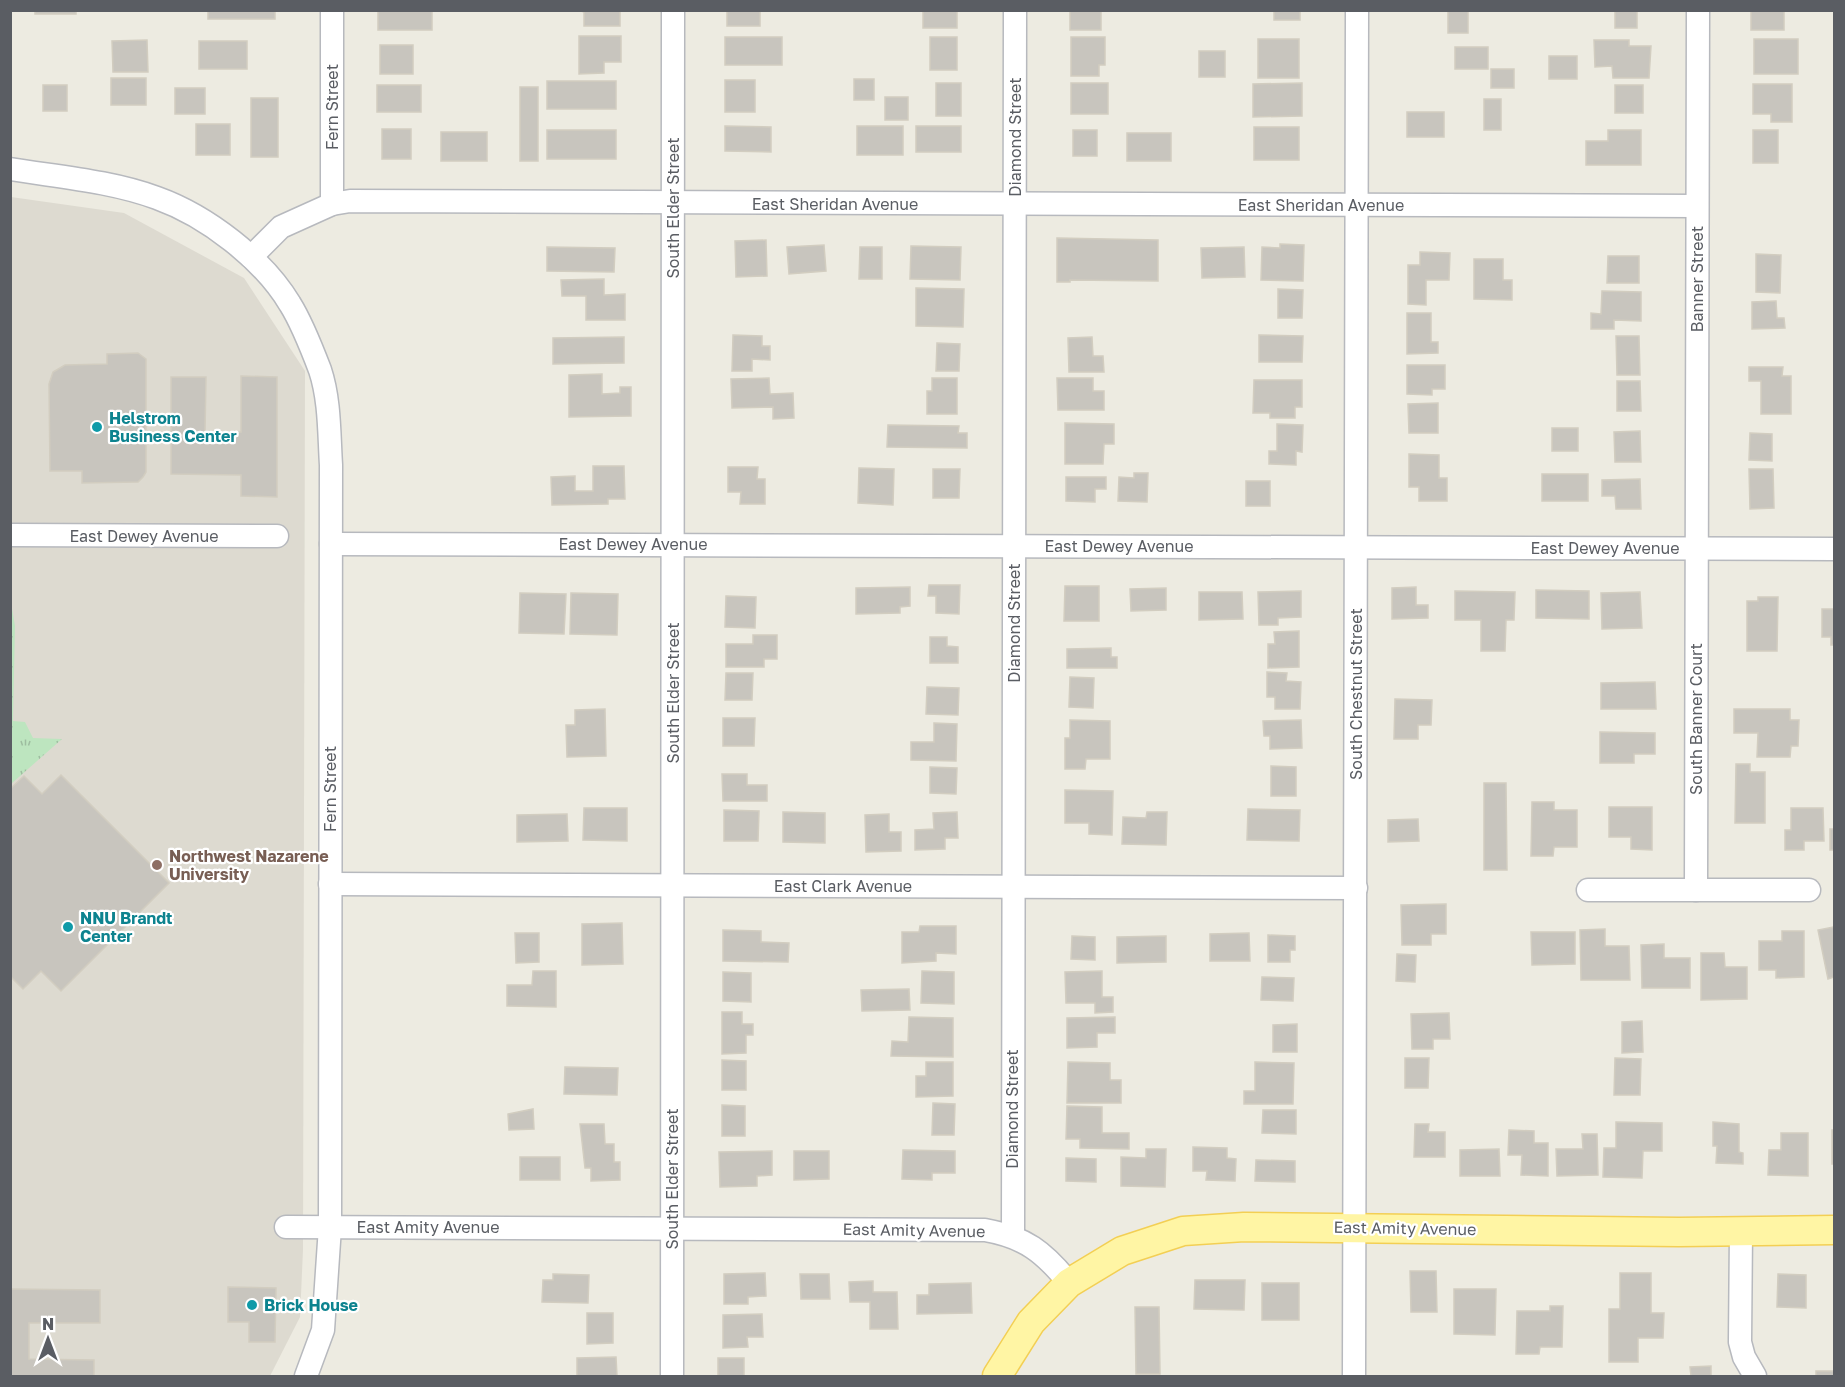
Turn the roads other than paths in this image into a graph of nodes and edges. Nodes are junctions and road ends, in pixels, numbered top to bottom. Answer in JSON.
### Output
{"nodes":[{"id":1,"x":332,"y":10,"type":"edge"},
{"id":2,"x":674,"y":10,"type":"edge"},
{"id":3,"x":1015,"y":10,"type":"edge"},
{"id":4,"x":1357,"y":10,"type":"edge"},
{"id":5,"x":1698,"y":10,"type":"edge"},
{"id":6,"x":10,"y":169,"type":"edge"},
{"id":7,"x":673,"y":203,"type":"junction"},
{"id":8,"x":332,"y":204,"type":"junction"},
{"id":9,"x":1015,"y":204,"type":"junction"},
{"id":10,"x":1356,"y":205,"type":"junction"},
{"id":11,"x":1697,"y":206,"type":"junction"},
{"id":12,"x":251,"y":256,"type":"junction"},
{"id":13,"x":10,"y":535,"type":"edge"},
{"id":14,"x":277,"y":536,"type":"dead end"},
{"id":15,"x":331,"y":544,"type":"junction"},
{"id":16,"x":673,"y":544,"type":"junction"},
{"id":17,"x":1014,"y":546,"type":"junction"},
{"id":18,"x":1356,"y":547,"type":"junction"},
{"id":19,"x":1696,"y":548,"type":"junction"},
{"id":20,"x":1834,"y":549,"type":"edge"},
{"id":21,"x":330,"y":884,"type":"junction"},
{"id":22,"x":673,"y":886,"type":"junction"},
{"id":23,"x":1012,"y":886,"type":"junction"},
{"id":24,"x":1356,"y":888,"type":"junction"},
{"id":25,"x":1588,"y":890,"type":"dead end"},
{"id":26,"x":1696,"y":890,"type":"junction"},
{"id":27,"x":1809,"y":890,"type":"dead end"},
{"id":28,"x":286,"y":1227,"type":"dead end"},
{"id":29,"x":330,"y":1227,"type":"junction"},
{"id":30,"x":1354,"y":1227,"type":"junction"},
{"id":31,"x":672,"y":1229,"type":"junction"},
{"id":32,"x":1834,"y":1230,"type":"edge"},
{"id":33,"x":1741,"y":1231,"type":"junction"},
{"id":34,"x":1012,"y":1235,"type":"junction"},
{"id":35,"x":1069,"y":1283,"type":"junction"},
{"id":36,"x":306,"y":1377,"type":"edge"},
{"id":37,"x":672,"y":1377,"type":"edge"},
{"id":38,"x":998,"y":1377,"type":"edge"},
{"id":39,"x":1354,"y":1377,"type":"edge"},
{"id":40,"x":1755,"y":1377,"type":"edge"}],
"edges":[{"from":1,"to":8,"type":"street","name":"Fern Street"},
{"from":2,"to":7,"type":"street","name":"South Elder Street"},
{"from":3,"to":9,"type":"street","name":"Diamond Street"},
{"from":4,"to":10,"type":"street","name":"South Chestnut Street"},
{"from":5,"to":11,"type":"street","name":"Banner Street"},
{"from":6,"to":12,"type":"street"},
{"from":7,"to":8,"type":"street","name":"East Sheridan Avenue"},
{"from":7,"to":9,"type":"street","name":"East Sheridan Avenue"},
{"from":7,"to":16,"type":"street","name":"South Elder Street"},
{"from":8,"to":12,"type":"street","name":"East Sheridan Avenue"},
{"from":9,"to":10,"type":"street","name":"East Sheridan Avenue"},
{"from":9,"to":17,"type":"street","name":"Diamond Street"},
{"from":10,"to":11,"type":"street","name":"East Sheridan Avenue"},
{"from":10,"to":18,"type":"street","name":"South Chestnut Street"},
{"from":11,"to":19,"type":"street","name":"Banner Street"},
{"from":12,"to":15,"type":"street","name":"Fern Street"},
{"from":13,"to":14,"type":"street","name":"East Dewey Avenue"},
{"from":15,"to":16,"type":"street","name":"East Dewey Avenue"},
{"from":15,"to":21,"type":"street","name":"Fern Street"},
{"from":16,"to":17,"type":"street","name":"East Dewey Avenue"},
{"from":16,"to":22,"type":"street","name":"South Elder Street"},
{"from":17,"to":18,"type":"street","name":"East Dewey Avenue"},
{"from":17,"to":23,"type":"street","name":"Diamond Street"},
{"from":18,"to":19,"type":"street","name":"East Dewey Avenue"},
{"from":18,"to":24,"type":"street","name":"South Chestnut Street"},
{"from":19,"to":20,"type":"street","name":"East Dewey Avenue"},
{"from":19,"to":26,"type":"street","name":"South Banner Court"},
{"from":21,"to":22,"type":"street","name":"East Clark Avenue"},
{"from":21,"to":29,"type":"street","name":"Fern Street"},
{"from":22,"to":23,"type":"street","name":"East Clark Avenue"},
{"from":22,"to":31,"type":"street","name":"South Elder Street"},
{"from":23,"to":24,"type":"street","name":"East Clark Avenue"},
{"from":23,"to":34,"type":"street","name":"Diamond Street"},
{"from":24,"to":30,"type":"street","name":"South Chestnut Street"},
{"from":25,"to":26,"type":"street"},
{"from":26,"to":27,"type":"street"},
{"from":28,"to":29,"type":"street","name":"East Amity Avenue"},
{"from":29,"to":31,"type":"street","name":"East Amity Avenue"},
{"from":29,"to":36,"type":"street","name":"Fern Street"},
{"from":30,"to":33,"type":"main road","name":"East Amity Avenue"},
{"from":30,"to":35,"type":"main road","name":"East Amity Avenue"},
{"from":30,"to":39,"type":"street","name":"South Chestnut Street"},
{"from":31,"to":34,"type":"street","name":"East Amity Avenue"},
{"from":31,"to":37,"type":"street","name":"South Elder Street"},
{"from":32,"to":33,"type":"main road","name":"East Amity Avenue"},
{"from":33,"to":40,"type":"street"},
{"from":34,"to":35,"type":"street","name":"East Amity Avenue"},
{"from":35,"to":38,"type":"main road"}]}
